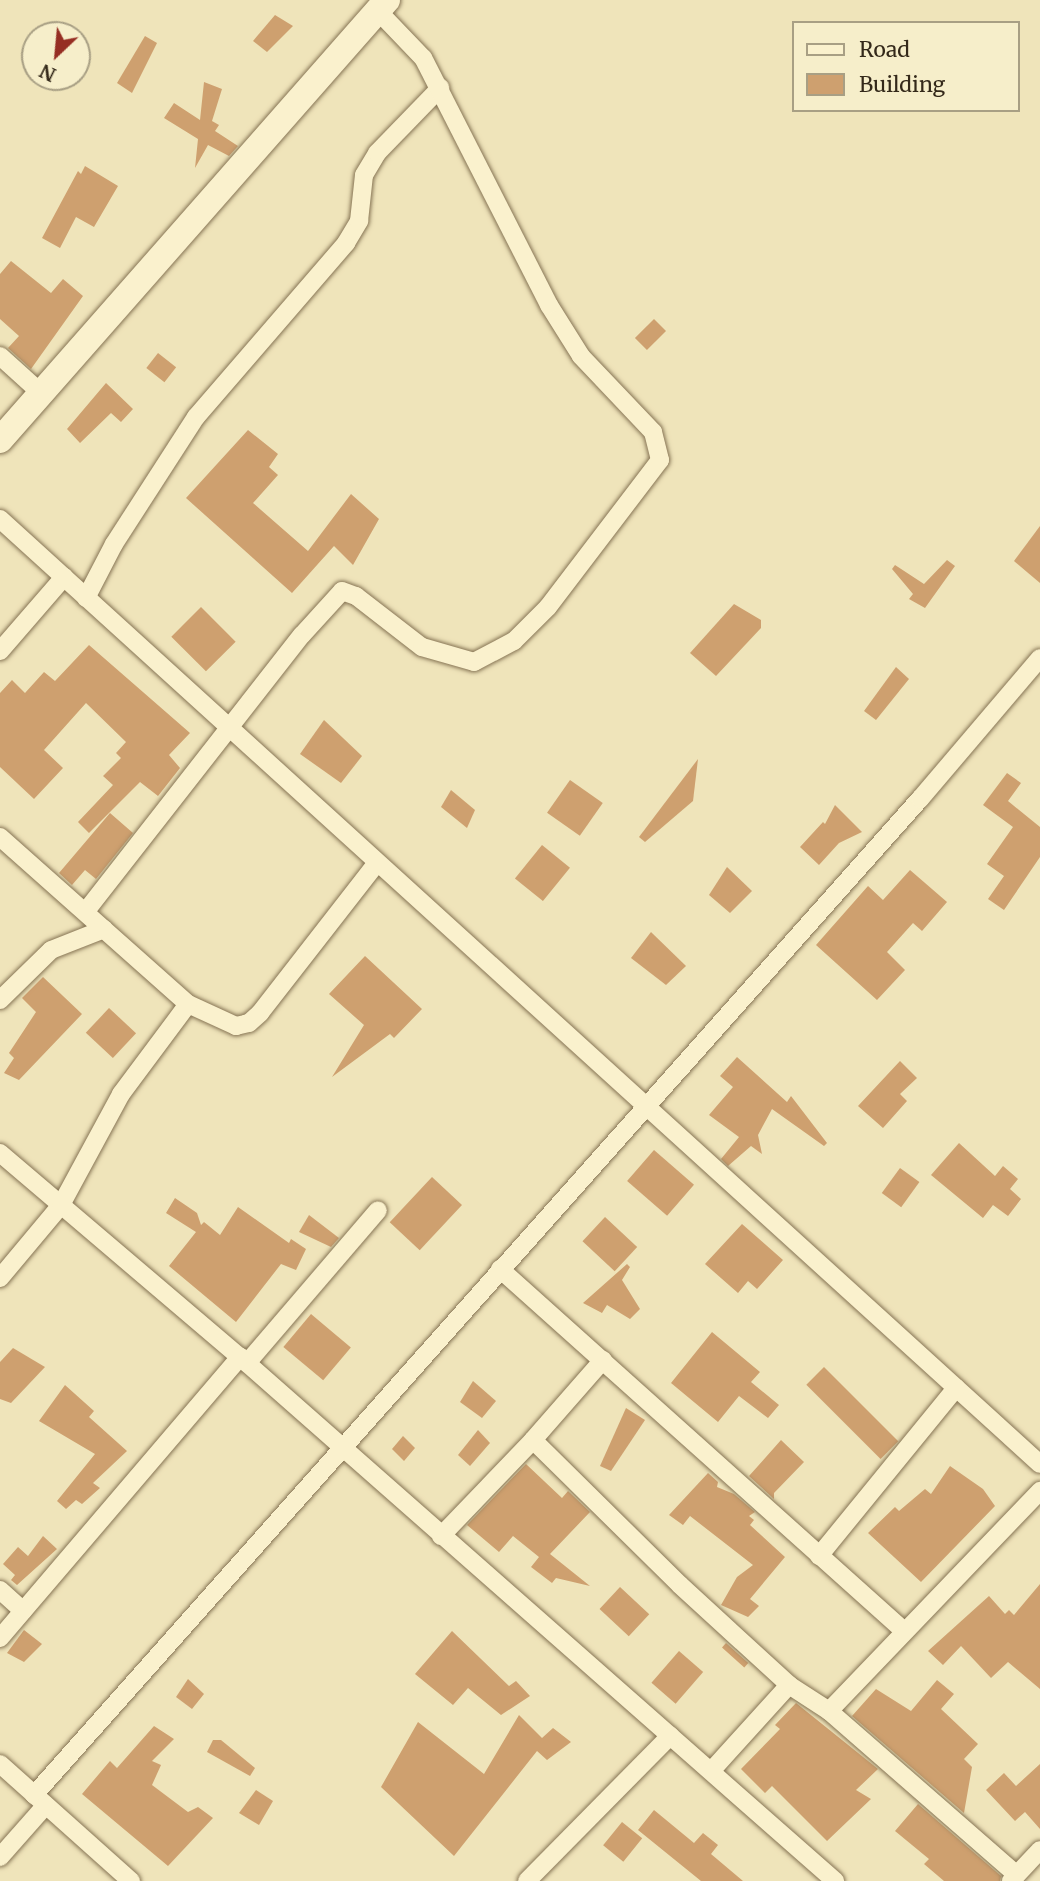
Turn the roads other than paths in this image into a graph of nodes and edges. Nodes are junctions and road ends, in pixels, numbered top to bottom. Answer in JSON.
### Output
{"nodes":[{"id":1,"x":382,"y":5,"type":"edge"},
{"id":2,"x":440,"y":88,"type":"junction"},
{"id":3,"x":0,"y":356,"type":"edge"},
{"id":4,"x":42,"y":394,"type":"junction"},
{"id":5,"x":0,"y":440,"type":"edge"},
{"id":6,"x":0,"y":519,"type":"edge"},
{"id":7,"x":64,"y":577,"type":"junction"},
{"id":8,"x":86,"y":598,"type":"junction"},
{"id":9,"x":0,"y":651,"type":"edge"},
{"id":10,"x":1040,"y":658,"type":"edge"},
{"id":11,"x":230,"y":730,"type":"junction"},
{"id":12,"x":0,"y":837,"type":"edge"},
{"id":13,"x":376,"y":864,"type":"junction"},
{"id":14,"x":86,"y":911,"type":"junction"},
{"id":15,"x":104,"y":929,"type":"junction"},
{"id":16,"x":0,"y":1000,"type":"edge"},
{"id":17,"x":188,"y":1004,"type":"junction"},
{"id":18,"x":648,"y":1104,"type":"junction"},
{"id":19,"x":0,"y":1153,"type":"edge"},
{"id":20,"x":61,"y":1205,"type":"junction"},
{"id":21,"x":378,"y":1210,"type":"dead end"},
{"id":22,"x":500,"y":1269,"type":"junction"},
{"id":23,"x":0,"y":1278,"type":"edge"},
{"id":24,"x":244,"y":1360,"type":"junction"},
{"id":25,"x":603,"y":1360,"type":"junction"},
{"id":26,"x":956,"y":1388,"type":"junction"},
{"id":27,"x":533,"y":1440,"type":"junction"},
{"id":28,"x":342,"y":1448,"type":"junction"},
{"id":29,"x":1040,"y":1464,"type":"edge"},
{"id":30,"x":1040,"y":1491,"type":"edge"},
{"id":31,"x":441,"y":1536,"type":"junction"},
{"id":32,"x":819,"y":1556,"type":"junction"},
{"id":33,"x":0,"y":1590,"type":"edge"},
{"id":34,"x":23,"y":1611,"type":"junction"},
{"id":35,"x":903,"y":1630,"type":"junction"},
{"id":36,"x":0,"y":1638,"type":"edge"},
{"id":37,"x":789,"y":1685,"type":"junction"},
{"id":38,"x":829,"y":1711,"type":"junction"},
{"id":39,"x":670,"y":1736,"type":"junction"},
{"id":40,"x":0,"y":1764,"type":"edge"},
{"id":41,"x":712,"y":1770,"type":"junction"},
{"id":42,"x":40,"y":1800,"type":"junction"},
{"id":43,"x":1040,"y":1850,"type":"edge"},
{"id":44,"x":0,"y":1857,"type":"edge"},
{"id":45,"x":1014,"y":1878,"type":"edge"},
{"id":46,"x":131,"y":1881,"type":"edge"},
{"id":47,"x":527,"y":1881,"type":"edge"},
{"id":48,"x":835,"y":1881,"type":"edge"}],
"edges":[{"from":1,"to":2,"type":"street"},
{"from":1,"to":4,"type":"street"},
{"from":2,"to":8,"type":"street"},
{"from":2,"to":11,"type":"street"},
{"from":3,"to":4,"type":"street"},
{"from":4,"to":5,"type":"street"},
{"from":6,"to":7,"type":"street"},
{"from":7,"to":8,"type":"street"},
{"from":7,"to":9,"type":"street"},
{"from":8,"to":11,"type":"street"},
{"from":10,"to":18,"type":"street"},
{"from":11,"to":13,"type":"street"},
{"from":11,"to":14,"type":"street"},
{"from":12,"to":14,"type":"street"},
{"from":13,"to":17,"type":"street"},
{"from":13,"to":18,"type":"street"},
{"from":14,"to":15,"type":"street"},
{"from":15,"to":16,"type":"street"},
{"from":15,"to":17,"type":"street"},
{"from":17,"to":20,"type":"street"},
{"from":18,"to":22,"type":"street"},
{"from":18,"to":26,"type":"street"},
{"from":19,"to":20,"type":"street"},
{"from":20,"to":23,"type":"street"},
{"from":20,"to":24,"type":"street"},
{"from":21,"to":24,"type":"street"},
{"from":22,"to":25,"type":"street"},
{"from":22,"to":28,"type":"street"},
{"from":24,"to":28,"type":"street"},
{"from":24,"to":34,"type":"street"},
{"from":25,"to":27,"type":"street"},
{"from":25,"to":32,"type":"street"},
{"from":26,"to":29,"type":"street"},
{"from":26,"to":32,"type":"street"},
{"from":27,"to":31,"type":"street"},
{"from":27,"to":37,"type":"street"},
{"from":28,"to":31,"type":"street"},
{"from":28,"to":42,"type":"street"},
{"from":30,"to":35,"type":"street"},
{"from":31,"to":39,"type":"street"},
{"from":32,"to":35,"type":"street"},
{"from":33,"to":34,"type":"street"},
{"from":34,"to":36,"type":"street"},
{"from":35,"to":38,"type":"street"},
{"from":37,"to":38,"type":"street"},
{"from":37,"to":41,"type":"street"},
{"from":38,"to":45,"type":"street"},
{"from":39,"to":41,"type":"street"},
{"from":39,"to":47,"type":"street"},
{"from":40,"to":42,"type":"street"},
{"from":41,"to":48,"type":"street"},
{"from":42,"to":44,"type":"street"},
{"from":42,"to":46,"type":"street"},
{"from":43,"to":45,"type":"street"}]}
